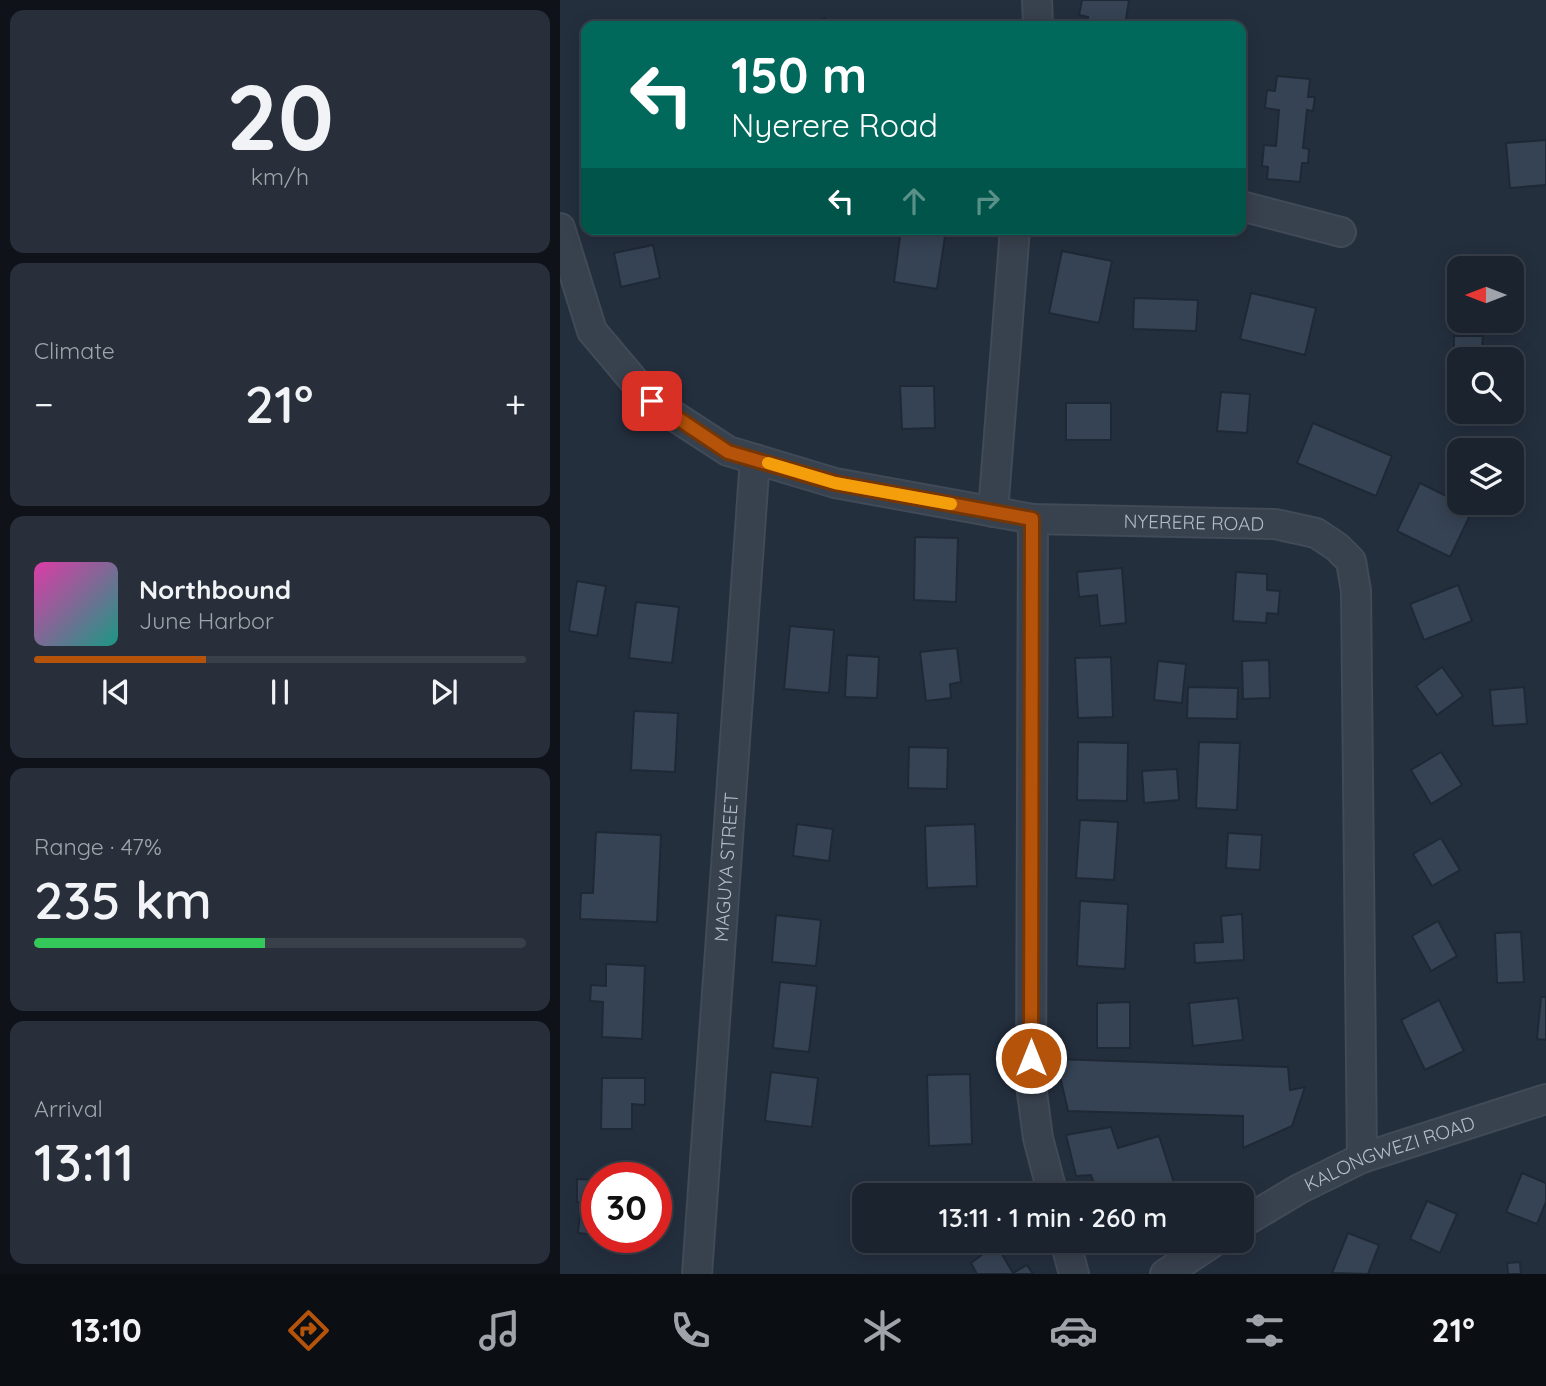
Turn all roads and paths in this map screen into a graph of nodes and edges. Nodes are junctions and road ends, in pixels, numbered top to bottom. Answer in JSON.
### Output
{"nodes":[{"id":1,"x":1037,"y":0,"type":"edge"},
{"id":2,"x":1038,"y":21,"type":"edge"},
{"id":3,"x":1246,"y":207,"type":"edge"},
{"id":4,"x":560,"y":228,"type":"edge"},
{"id":5,"x":1341,"y":232,"type":"dead end"},
{"id":6,"x":1015,"y":235,"type":"edge"},
{"id":7,"x":755,"y":459,"type":"junction"},
{"id":8,"x":993,"y":512,"type":"junction"},
{"id":9,"x":1032,"y":519,"type":"junction"},
{"id":10,"x":1546,"y":1099,"type":"edge"},
{"id":11,"x":1362,"y":1158,"type":"junction"},
{"id":12,"x":1050,"y":1183,"type":"edge"},
{"id":13,"x":1254,"y":1216,"type":"edge"},
{"id":14,"x":1068,"y":1253,"type":"edge"},
{"id":15,"x":1196,"y":1253,"type":"edge"},
{"id":16,"x":697,"y":1274,"type":"edge"},
{"id":17,"x":1074,"y":1274,"type":"edge"},
{"id":18,"x":1165,"y":1274,"type":"edge"}],
"edges":[{"from":1,"to":2,"type":"street"},
{"from":3,"to":5,"type":"street"},
{"from":4,"to":7,"type":"street","name":"NYERERE ROAD"},
{"from":6,"to":8,"type":"street"},
{"from":7,"to":8,"type":"street","name":"NYERERE ROAD"},
{"from":7,"to":16,"type":"street","name":"MAGUYA STREET"},
{"from":8,"to":9,"type":"street","name":"NYERERE ROAD"},
{"from":9,"to":11,"type":"street","name":"NYERERE ROAD"},
{"from":9,"to":12,"type":"street"},
{"from":10,"to":11,"type":"street","name":"KALONGWEZI ROAD"},
{"from":11,"to":13,"type":"street","name":"KALONGWEZI ROAD"},
{"from":14,"to":17,"type":"street"},
{"from":15,"to":18,"type":"street"}]}
